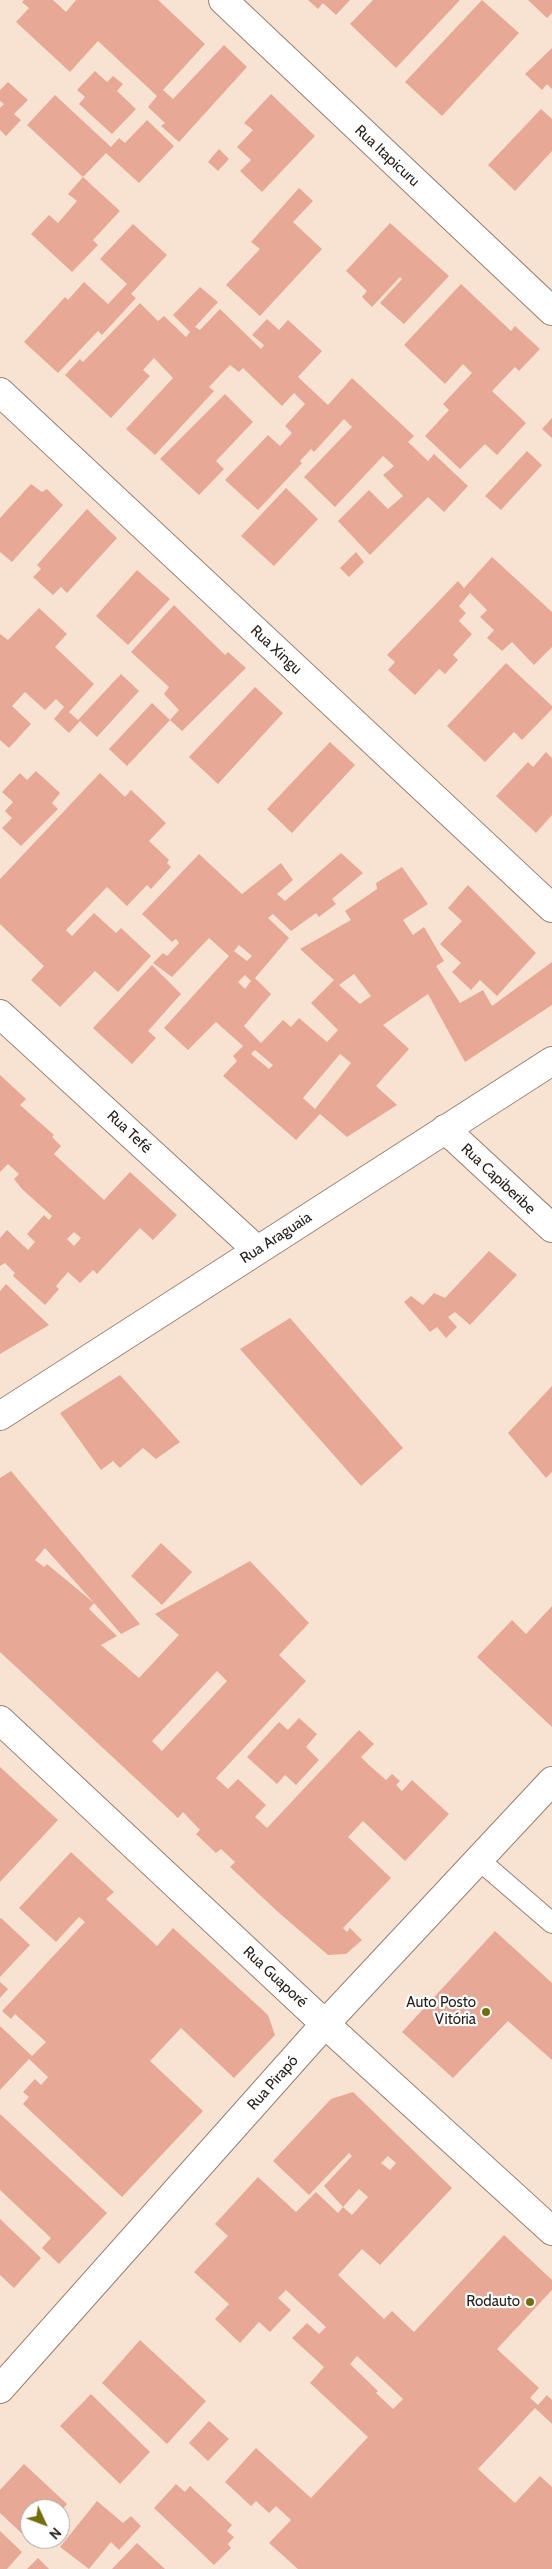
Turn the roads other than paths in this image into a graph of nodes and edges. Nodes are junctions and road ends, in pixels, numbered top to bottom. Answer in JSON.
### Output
{"nodes":[{"id":1,"x":223,"y":0,"type":"edge"},
{"id":2,"x":552,"y":311,"type":"edge"},
{"id":3,"x":0,"y":392,"type":"edge"},
{"id":4,"x":552,"y":908,"type":"edge"},
{"id":5,"x":0,"y":1014,"type":"edge"},
{"id":6,"x":552,"y":1060,"type":"edge"},
{"id":7,"x":445,"y":1129,"type":"junction"},
{"id":8,"x":552,"y":1228,"type":"edge"},
{"id":9,"x":257,"y":1250,"type":"junction"},
{"id":10,"x":0,"y":1416,"type":"edge"},
{"id":11,"x":0,"y":1720,"type":"edge"},
{"id":12,"x":552,"y":1781,"type":"edge"},
{"id":13,"x":479,"y":1860,"type":"junction"},
{"id":14,"x":552,"y":1924,"type":"edge"},
{"id":15,"x":325,"y":2024,"type":"junction"},
{"id":16,"x":552,"y":2231,"type":"edge"},
{"id":17,"x":0,"y":2389,"type":"edge"}],
"edges":[{"from":1,"to":2,"type":"street","name":"Rua Itapicuru"},
{"from":3,"to":4,"type":"street","name":"Rua Xingu"},
{"from":5,"to":9,"type":"street","name":"Rua Tefé"},
{"from":6,"to":7,"type":"street","name":"Rua Araguaia"},
{"from":7,"to":8,"type":"street","name":"Rua Capiberibe"},
{"from":7,"to":9,"type":"street","name":"Rua Araguaia"},
{"from":9,"to":10,"type":"street","name":"Rua Araguaia"},
{"from":11,"to":15,"type":"street","name":"Rua Guaporé"},
{"from":12,"to":13,"type":"street","name":"Rua Pirapó"},
{"from":13,"to":14,"type":"lane"},
{"from":13,"to":15,"type":"street","name":"Rua Pirapó"},
{"from":15,"to":16,"type":"street","name":"Rua Guaporé"},
{"from":15,"to":17,"type":"street","name":"Rua Pirapó"}]}
